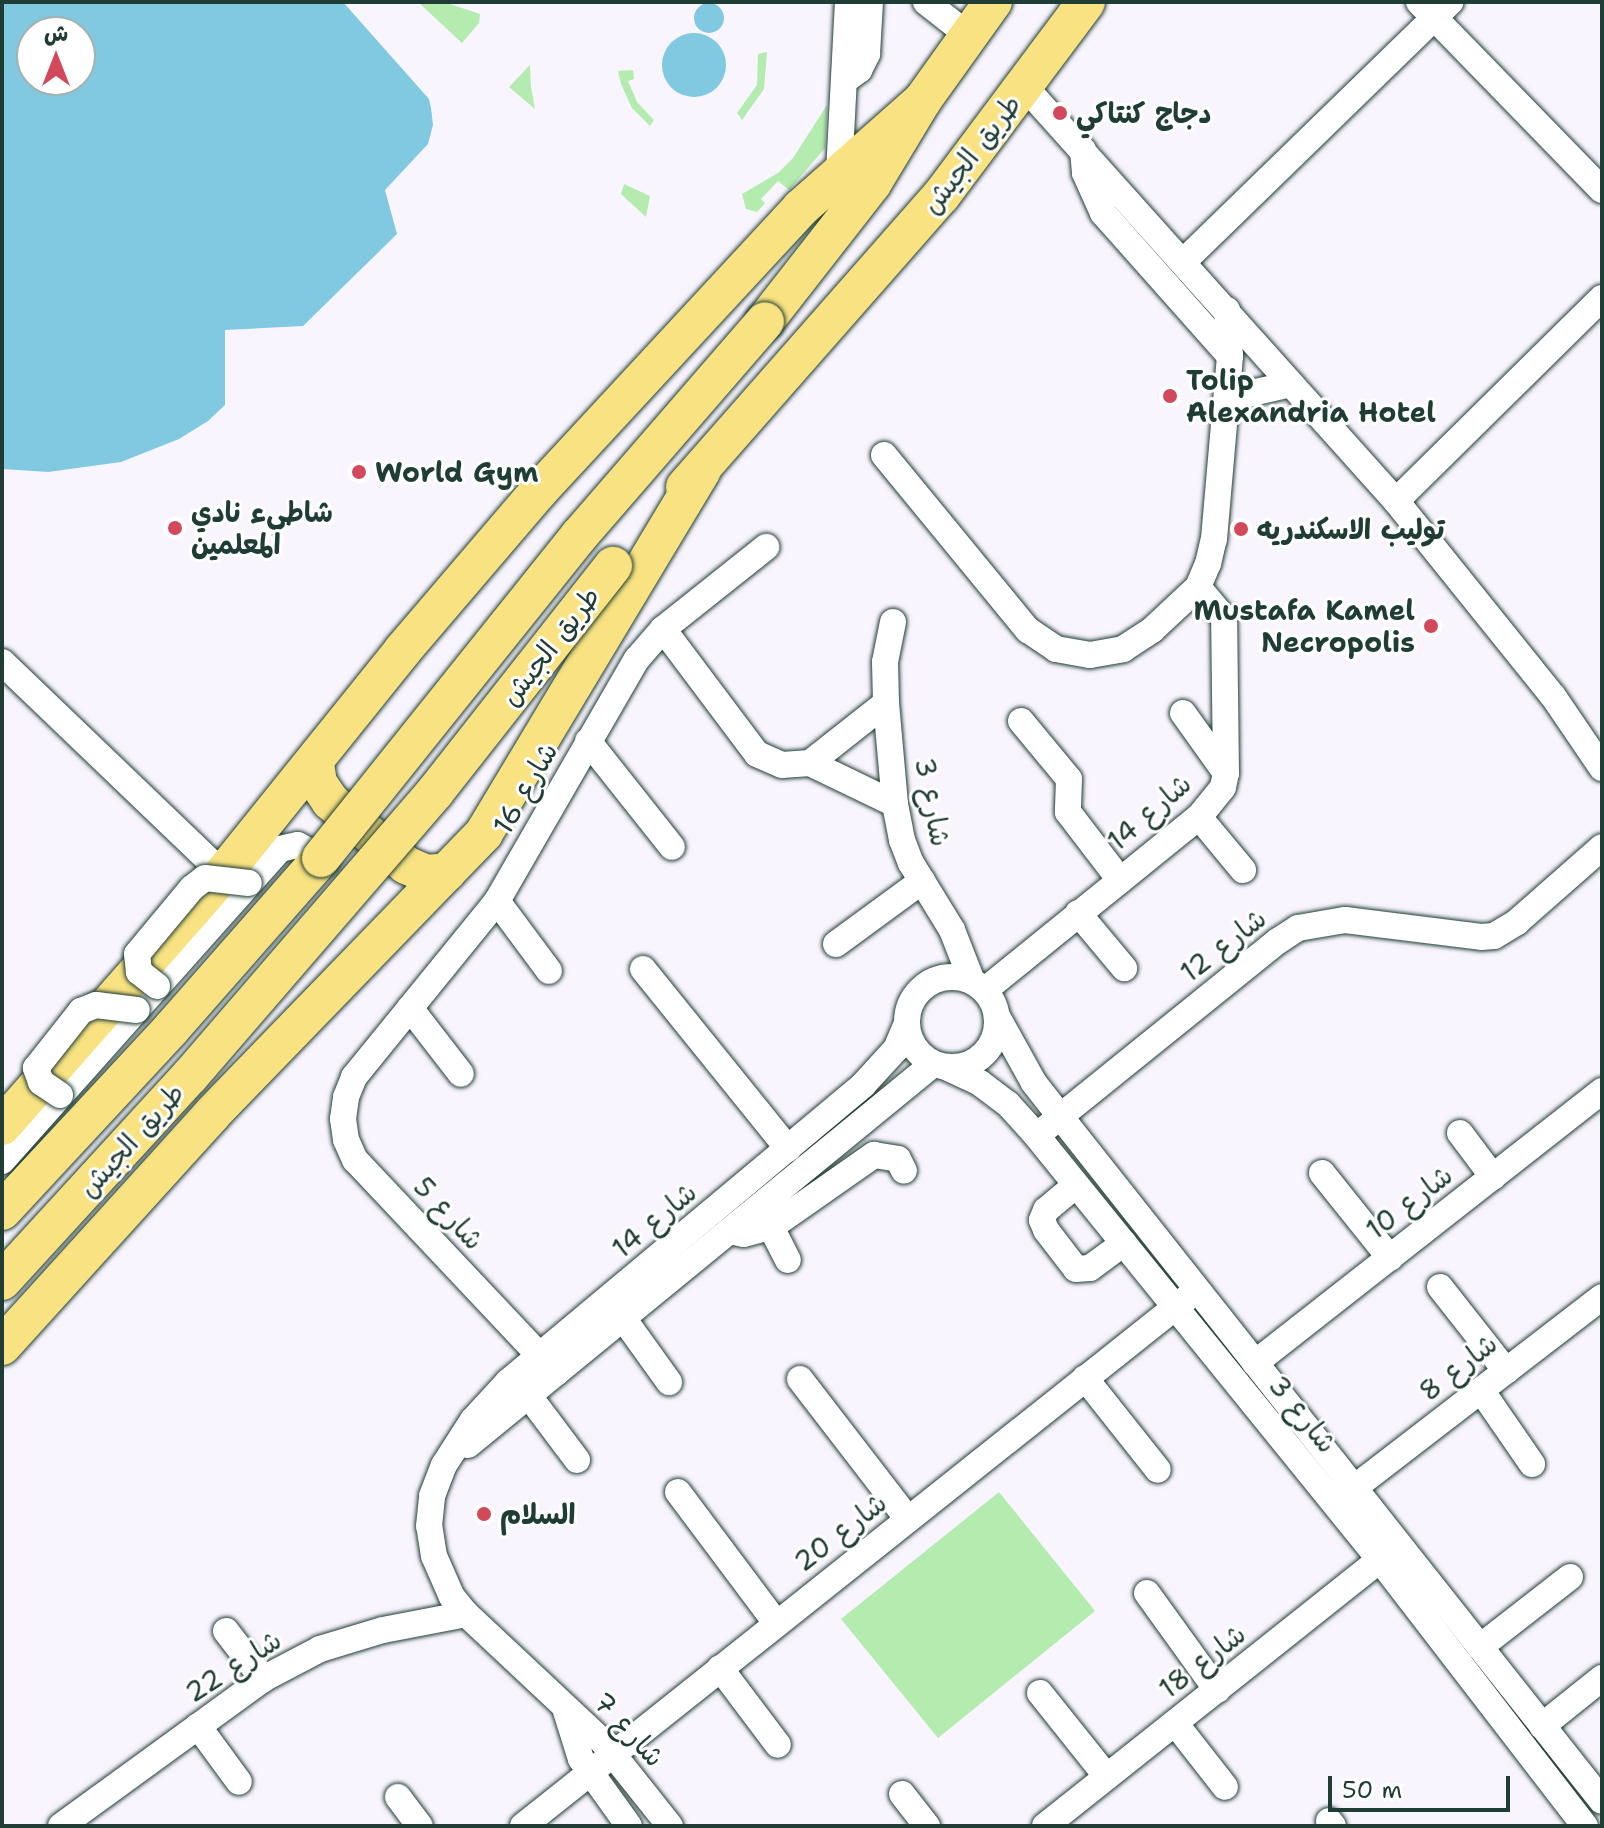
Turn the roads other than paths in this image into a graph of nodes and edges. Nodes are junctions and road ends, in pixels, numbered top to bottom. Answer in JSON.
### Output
{"nodes":[{"id":1,"x":848,"y":2,"type":"edge"},
{"id":2,"x":870,"y":2,"type":"edge"},
{"id":3,"x":926,"y":2,"type":"edge"},
{"id":4,"x":993,"y":2,"type":"edge"},
{"id":5,"x":1086,"y":2,"type":"edge"},
{"id":6,"x":1434,"y":7,"type":"edge"},
{"id":7,"x":968,"y":35,"type":"junction"},
{"id":8,"x":844,"y":81,"type":"junction"},
{"id":9,"x":1025,"y":87,"type":"junction"},
{"id":10,"x":922,"y":101,"type":"junction"},
{"id":11,"x":1083,"y":150,"type":"junction"},
{"id":12,"x":839,"y":173,"type":"junction"},
{"id":13,"x":1602,"y":190,"type":"edge"},
{"id":14,"x":1183,"y":262,"type":"junction"},
{"id":15,"x":1602,"y":298,"type":"edge"},
{"id":16,"x":1227,"y":310,"type":"junction"},
{"id":17,"x":1230,"y":356,"type":"junction"},
{"id":18,"x":1291,"y":384,"type":"junction"},
{"id":19,"x":1223,"y":416,"type":"junction"},
{"id":20,"x":884,"y":455,"type":"dead end"},
{"id":21,"x":702,"y":470,"type":"junction"},
{"id":22,"x":1396,"y":501,"type":"junction"},
{"id":23,"x":766,"y":547,"type":"dead end"},
{"id":24,"x":1198,"y":587,"type":"junction"},
{"id":25,"x":893,"y":622,"type":"dead end"},
{"id":26,"x":663,"y":629,"type":"junction"},
{"id":27,"x":2,"y":662,"type":"edge"},
{"id":28,"x":886,"y":703,"type":"junction"},
{"id":29,"x":1183,"y":713,"type":"dead end"},
{"id":30,"x":1021,"y":721,"type":"dead end"},
{"id":31,"x":588,"y":741,"type":"junction"},
{"id":32,"x":810,"y":763,"type":"junction"},
{"id":33,"x":315,"y":764,"type":"junction"},
{"id":34,"x":1602,"y":768,"type":"edge"},
{"id":35,"x":1226,"y":773,"type":"junction"},
{"id":36,"x":895,"y":804,"type":"junction"},
{"id":37,"x":1199,"y":817,"type":"junction"},
{"id":38,"x":672,"y":847,"type":"dead end"},
{"id":39,"x":1602,"y":847,"type":"edge"},
{"id":40,"x":321,"y":858,"type":"junction"},
{"id":41,"x":1243,"y":870,"type":"dead end"},
{"id":42,"x":447,"y":872,"type":"junction"},
{"id":43,"x":236,"y":879,"type":"junction"},
{"id":44,"x":1120,"y":880,"type":"junction"},
{"id":45,"x":922,"y":881,"type":"junction"},
{"id":46,"x":497,"y":901,"type":"junction"},
{"id":47,"x":1078,"y":913,"type":"junction"},
{"id":48,"x":836,"y":944,"type":"dead end"},
{"id":49,"x":1124,"y":968,"type":"dead end"},
{"id":50,"x":643,"y":969,"type":"dead end"},
{"id":51,"x":549,"y":971,"type":"dead end"},
{"id":52,"x":978,"y":985,"type":"junction"},
{"id":53,"x":157,"y":986,"type":"junction"},
{"id":54,"x":410,"y":1008,"type":"junction"},
{"id":55,"x":137,"y":1010,"type":"junction"},
{"id":56,"x":998,"y":1018,"type":"junction"},
{"id":57,"x":906,"y":1026,"type":"junction"},
{"id":58,"x":940,"y":1066,"type":"junction"},
{"id":59,"x":461,"y":1074,"type":"dead end"},
{"id":60,"x":354,"y":1077,"type":"joint"},
{"id":61,"x":1602,"y":1091,"type":"edge"},
{"id":62,"x":60,"y":1095,"type":"junction"},
{"id":63,"x":1060,"y":1116,"type":"junction"},
{"id":64,"x":2,"y":1126,"type":"edge"},
{"id":65,"x":1460,"y":1133,"type":"dead end"},
{"id":66,"x":1036,"y":1135,"type":"junction"},
{"id":67,"x":788,"y":1149,"type":"junction"},
{"id":68,"x":2,"y":1161,"type":"edge"},
{"id":69,"x":904,"y":1171,"type":"dead end"},
{"id":70,"x":1322,"y":1173,"type":"dead end"},
{"id":71,"x":1493,"y":1177,"type":"junction"},
{"id":72,"x":1076,"y":1185,"type":"junction"},
{"id":73,"x":2,"y":1211,"type":"edge"},
{"id":74,"x":771,"y":1227,"type":"junction"},
{"id":75,"x":730,"y":1231,"type":"junction"},
{"id":76,"x":1124,"y":1243,"type":"junction"},
{"id":77,"x":1390,"y":1258,"type":"junction"},
{"id":78,"x":788,"y":1260,"type":"dead end"},
{"id":79,"x":2,"y":1281,"type":"edge"},
{"id":80,"x":1440,"y":1287,"type":"dead end"},
{"id":81,"x":1197,"y":1290,"type":"junction"},
{"id":82,"x":1602,"y":1297,"type":"edge"},
{"id":83,"x":1176,"y":1307,"type":"junction"},
{"id":84,"x":623,"y":1318,"type":"junction"},
{"id":85,"x":5,"y":1338,"type":"edge"},
{"id":86,"x":1255,"y":1363,"type":"junction"},
{"id":87,"x":548,"y":1365,"type":"junction"},
{"id":88,"x":1506,"y":1371,"type":"junction"},
{"id":89,"x":1085,"y":1378,"type":"junction"},
{"id":90,"x":800,"y":1379,"type":"dead end"},
{"id":91,"x":669,"y":1382,"type":"dead end"},
{"id":92,"x":1481,"y":1390,"type":"junction"},
{"id":93,"x":529,"y":1396,"type":"junction"},
{"id":94,"x":577,"y":1460,"type":"dead end"},
{"id":95,"x":1532,"y":1464,"type":"dead end"},
{"id":96,"x":444,"y":1465,"type":"junction"},
{"id":97,"x":1158,"y":1470,"type":"dead end"},
{"id":98,"x":1354,"y":1488,"type":"junction"},
{"id":99,"x":678,"y":1492,"type":"dead end"},
{"id":100,"x":908,"y":1519,"type":"junction"},
{"id":101,"x":1389,"y":1552,"type":"junction"},
{"id":102,"x":1570,"y":1577,"type":"dead end"},
{"id":103,"x":1147,"y":1593,"type":"dead end"},
{"id":104,"x":466,"y":1614,"type":"junction"},
{"id":105,"x":776,"y":1623,"type":"junction"},
{"id":106,"x":226,"y":1631,"type":"dead end"},
{"id":107,"x":1480,"y":1647,"type":"junction"},
{"id":108,"x":720,"y":1668,"type":"junction"},
{"id":109,"x":1503,"y":1677,"type":"junction"},
{"id":110,"x":1602,"y":1678,"type":"edge"},
{"id":111,"x":263,"y":1679,"type":"junction"},
{"id":112,"x":1217,"y":1690,"type":"junction"},
{"id":113,"x":1040,"y":1693,"type":"dead end"},
{"id":114,"x":1482,"y":1693,"type":"junction"},
{"id":115,"x":565,"y":1708,"type":"junction"},
{"id":116,"x":1175,"y":1723,"type":"junction"},
{"id":117,"x":198,"y":1726,"type":"junction"},
{"id":118,"x":1542,"y":1726,"type":"junction"},
{"id":119,"x":778,"y":1745,"type":"dead end"},
{"id":120,"x":615,"y":1756,"type":"junction"},
{"id":121,"x":590,"y":1775,"type":"junction"},
{"id":122,"x":1107,"y":1777,"type":"junction"},
{"id":123,"x":239,"y":1782,"type":"dead end"},
{"id":124,"x":1225,"y":1787,"type":"dead end"},
{"id":125,"x":902,"y":1794,"type":"dead end"},
{"id":126,"x":398,"y":1797,"type":"dead end"},
{"id":127,"x":1602,"y":1801,"type":"edge"},
{"id":128,"x":1054,"y":1823,"type":"edge"},
{"id":129,"x":62,"y":1826,"type":"edge"},
{"id":130,"x":420,"y":1826,"type":"edge"},
{"id":131,"x":523,"y":1826,"type":"edge"},
{"id":132,"x":629,"y":1826,"type":"edge"},
{"id":133,"x":670,"y":1826,"type":"edge"},
{"id":134,"x":927,"y":1826,"type":"edge"},
{"id":135,"x":1585,"y":1826,"type":"edge"}],
"edges":[{"from":1,"to":8,"type":"street"},
{"from":2,"to":8,"type":"street"},
{"from":3,"to":7,"type":"street"},
{"from":4,"to":7,"type":"highway","name":"طريق الجيش"},
{"from":5,"to":9,"type":"highway","name":"طريق الجيش"},
{"from":6,"to":13,"type":"street"},
{"from":6,"to":14,"type":"street"},
{"from":7,"to":10,"type":"highway","name":"طريق الجيش"},
{"from":8,"to":12,"type":"street"},
{"from":9,"to":11,"type":"street"},
{"from":9,"to":21,"type":"highway","name":"طريق الجيش"},
{"from":10,"to":12,"type":"highway"},
{"from":10,"to":40,"type":"highway","name":"طريق الجيش","bridge":true},
{"from":11,"to":14,"type":"street"},
{"from":11,"to":17,"type":"street"},
{"from":12,"to":33,"type":"highway"},
{"from":14,"to":16,"type":"street"},
{"from":15,"to":22,"type":"street"},
{"from":16,"to":17,"type":"street"},
{"from":16,"to":18,"type":"street"},
{"from":17,"to":19,"type":"street"},
{"from":18,"to":19,"type":"street"},
{"from":18,"to":22,"type":"street"},
{"from":19,"to":24,"type":"street"},
{"from":20,"to":24,"type":"street"},
{"from":21,"to":42,"type":"highway"},
{"from":21,"to":79,"type":"highway","name":"طريق الجيش","bridge":true},
{"from":22,"to":34,"type":"street"},
{"from":23,"to":26,"type":"street","name":"شارع 16"},
{"from":24,"to":35,"type":"street","name":"شارع 14"},
{"from":25,"to":28,"type":"street","name":"شارع 3"},
{"from":26,"to":31,"type":"street","name":"شارع 16"},
{"from":26,"to":32,"type":"street"},
{"from":27,"to":43,"type":"street"},
{"from":28,"to":32,"type":"street"},
{"from":28,"to":36,"type":"street","name":"شارع 3"},
{"from":29,"to":35,"type":"street"},
{"from":30,"to":44,"type":"street"},
{"from":31,"to":38,"type":"street"},
{"from":31,"to":46,"type":"street","name":"شارع 16"},
{"from":32,"to":36,"type":"street"},
{"from":33,"to":42,"type":"highway"},
{"from":33,"to":43,"type":"highway"},
{"from":35,"to":37,"type":"street","name":"شارع 14"},
{"from":36,"to":45,"type":"street","name":"شارع 3"},
{"from":37,"to":41,"type":"street"},
{"from":37,"to":44,"type":"street","name":"شارع 14"},
{"from":39,"to":63,"type":"street","name":"شارع 12"},
{"from":40,"to":43,"type":"street"},
{"from":40,"to":73,"type":"highway","name":"طريق الجيش"},
{"from":42,"to":85,"type":"highway"},
{"from":43,"to":53,"type":"street"},
{"from":43,"to":53,"type":"street","bridge":true},
{"from":43,"to":64,"type":"highway"},
{"from":44,"to":47,"type":"street","name":"شارع 14"},
{"from":45,"to":48,"type":"street"},
{"from":45,"to":52,"type":"street","name":"شارع 3"},
{"from":46,"to":51,"type":"street"},
{"from":46,"to":54,"type":"street","name":"شارع 16"},
{"from":47,"to":49,"type":"street"},
{"from":47,"to":52,"type":"street","name":"شارع 14"},
{"from":50,"to":67,"type":"street"},
{"from":52,"to":56,"type":"street"},
{"from":52,"to":57,"type":"street"},
{"from":53,"to":55,"type":"street"},
{"from":54,"to":59,"type":"street"},
{"from":54,"to":60,"type":"street","name":"شارع 16"},
{"from":55,"to":62,"type":"street"},
{"from":55,"to":62,"type":"street","bridge":true},
{"from":56,"to":58,"type":"street"},
{"from":56,"to":63,"type":"street","name":"شارع 3"},
{"from":57,"to":58,"type":"street"},
{"from":57,"to":67,"type":"street","name":"شارع 14"},
{"from":58,"to":66,"type":"street","name":"شارع 3"},
{"from":58,"to":75,"type":"street","name":"شارع 14"},
{"from":60,"to":87,"type":"street","name":"شارع 5"},
{"from":61,"to":71,"type":"street","name":"شارع 10"},
{"from":62,"to":68,"type":"street"},
{"from":63,"to":66,"type":"street","name":"شارع 12"},
{"from":63,"to":81,"type":"street","name":"شارع 3"},
{"from":65,"to":71,"type":"street"},
{"from":66,"to":72,"type":"street","name":"شارع 3"},
{"from":67,"to":87,"type":"street","name":"شارع 14"},
{"from":69,"to":74,"type":"street"},
{"from":70,"to":77,"type":"street"},
{"from":71,"to":77,"type":"street","name":"شارع 10"},
{"from":72,"to":76,"type":"street","name":"شارع 3"},
{"from":72,"to":76,"type":"street"},
{"from":74,"to":75,"type":"street"},
{"from":74,"to":78,"type":"street"},
{"from":75,"to":84,"type":"street","name":"شارع 14"},
{"from":76,"to":83,"type":"street","name":"شارع 3"},
{"from":77,"to":86,"type":"street","name":"شارع 10"},
{"from":80,"to":88,"type":"street"},
{"from":81,"to":83,"type":"street","name":"شارع 20"},
{"from":81,"to":86,"type":"street","name":"شارع 3"},
{"from":82,"to":88,"type":"street","name":"شارع 8"},
{"from":83,"to":89,"type":"street","name":"شارع 20"},
{"from":83,"to":101,"type":"street","name":"شارع 3"},
{"from":84,"to":87,"type":"street","name":"شارع 14"},
{"from":84,"to":91,"type":"street"},
{"from":86,"to":98,"type":"street","name":"شارع 3"},
{"from":87,"to":93,"type":"street","name":"شارع 14"},
{"from":87,"to":96,"type":"street","name":"شارع 14"},
{"from":88,"to":92,"type":"street","name":"شارع 8"},
{"from":89,"to":97,"type":"street"},
{"from":89,"to":100,"type":"street","name":"شارع 20"},
{"from":90,"to":100,"type":"street"},
{"from":92,"to":95,"type":"street"},
{"from":92,"to":98,"type":"street","name":"شارع 8"},
{"from":93,"to":94,"type":"street"},
{"from":93,"to":96,"type":"street","name":"شارع 14"},
{"from":96,"to":104,"type":"street","name":"شارع 14"},
{"from":98,"to":101,"type":"street","name":"شارع 3"},
{"from":99,"to":105,"type":"street"},
{"from":100,"to":105,"type":"street","name":"شارع 20"},
{"from":101,"to":107,"type":"street","name":"شارع 3"},
{"from":101,"to":112,"type":"street","name":"شارع 18"},
{"from":101,"to":114,"type":"street","name":"شارع 3"},
{"from":102,"to":107,"type":"street"},
{"from":103,"to":112,"type":"street"},
{"from":104,"to":111,"type":"street","name":"شارع 22"},
{"from":104,"to":115,"type":"street","name":"شارع 14"},
{"from":105,"to":108,"type":"street","name":"شارع 20"},
{"from":106,"to":111,"type":"street"},
{"from":107,"to":109,"type":"street","name":"شارع 3"},
{"from":108,"to":119,"type":"street"},
{"from":108,"to":120,"type":"street","name":"شارع 20"},
{"from":109,"to":114,"type":"street"},
{"from":109,"to":118,"type":"street","name":"شارع 3"},
{"from":110,"to":118,"type":"street"},
{"from":111,"to":117,"type":"street","name":"شارع 22"},
{"from":112,"to":116,"type":"street","name":"شارع 18"},
{"from":113,"to":122,"type":"street"},
{"from":114,"to":135,"type":"street","name":"شارع 3"},
{"from":115,"to":120,"type":"street","name":"شارع 7"},
{"from":115,"to":121,"type":"street","name":"شارع 7"},
{"from":116,"to":122,"type":"street","name":"شارع 18"},
{"from":116,"to":124,"type":"street"},
{"from":117,"to":123,"type":"street"},
{"from":117,"to":129,"type":"street","name":"شارع 22"},
{"from":118,"to":127,"type":"street","name":"شارع 3"},
{"from":120,"to":121,"type":"street","name":"شارع 20"},
{"from":120,"to":133,"type":"street","name":"شارع 7"},
{"from":121,"to":131,"type":"street","name":"شارع 20"},
{"from":121,"to":132,"type":"street","name":"شارع 7"},
{"from":122,"to":128,"type":"street","name":"شارع 18"},
{"from":125,"to":134,"type":"street"},
{"from":126,"to":130,"type":"street"}]}
